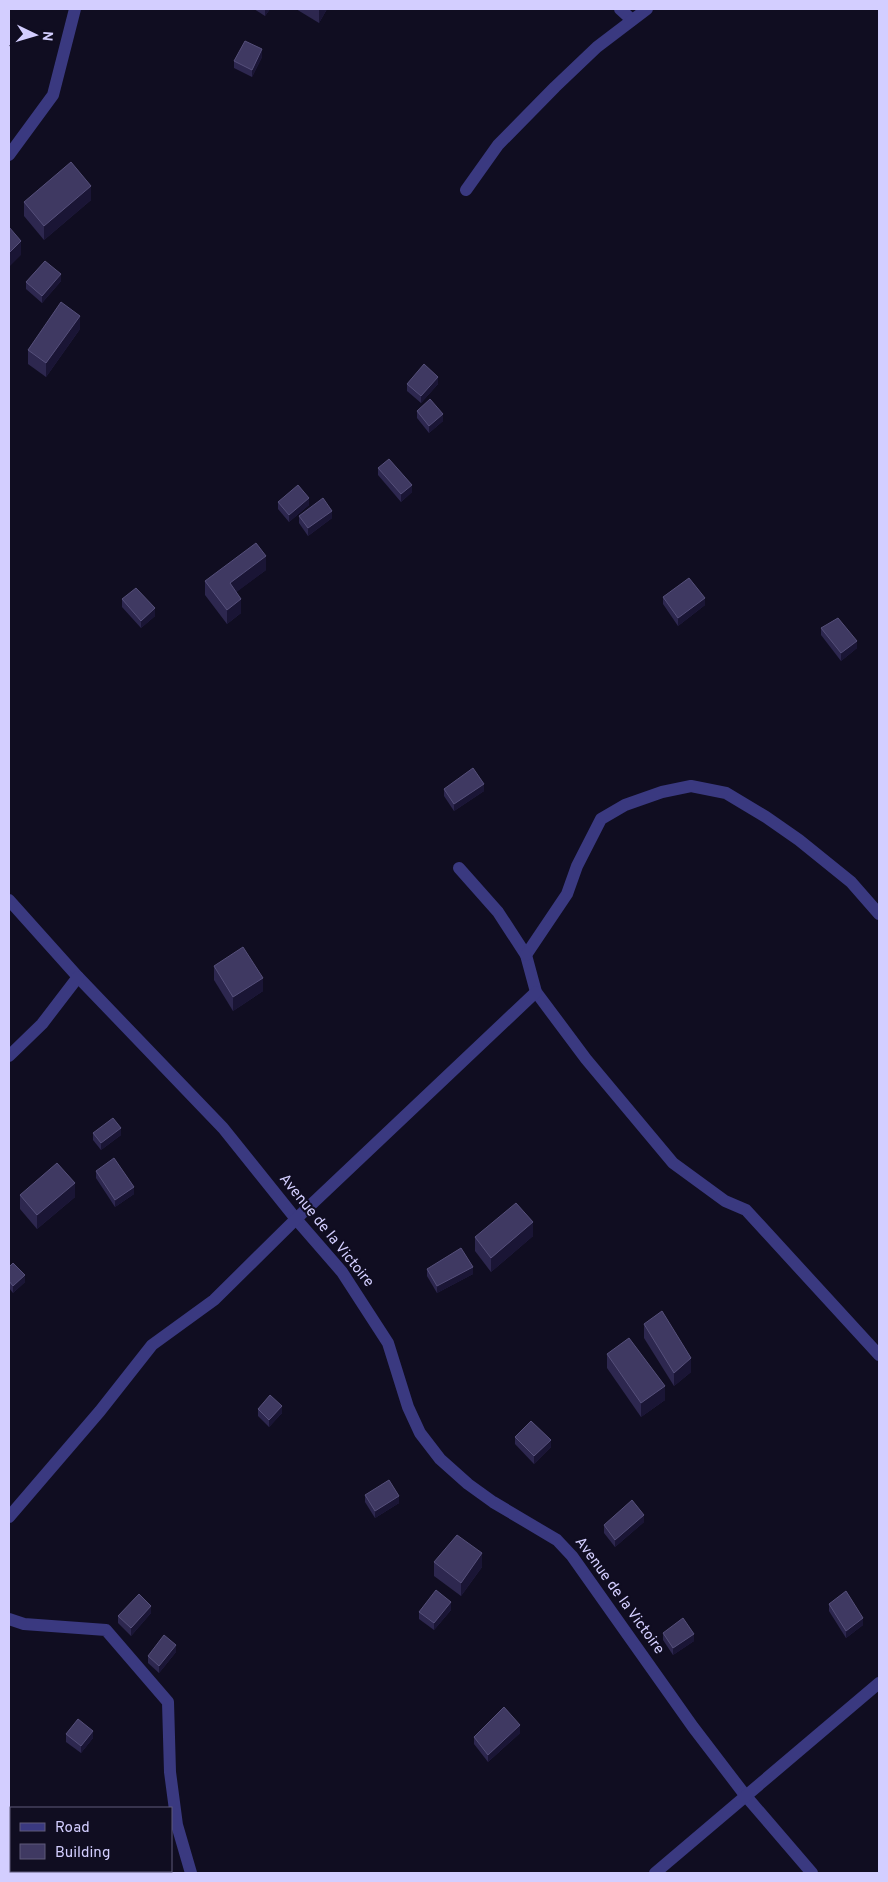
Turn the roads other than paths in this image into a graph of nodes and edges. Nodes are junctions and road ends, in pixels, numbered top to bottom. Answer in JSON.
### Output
{"nodes":[{"id":1,"x":75,"y":9,"type":"edge"},
{"id":2,"x":620,"y":9,"type":"edge"},
{"id":3,"x":647,"y":9,"type":"edge"},
{"id":4,"x":632,"y":20,"type":"junction"},
{"id":5,"x":9,"y":155,"type":"edge"},
{"id":6,"x":466,"y":190,"type":"dead end"},
{"id":7,"x":459,"y":868,"type":"dead end"},
{"id":8,"x":9,"y":900,"type":"edge"},
{"id":9,"x":879,"y":914,"type":"edge"},
{"id":10,"x":526,"y":955,"type":"junction"},
{"id":11,"x":78,"y":977,"type":"junction"},
{"id":12,"x":536,"y":992,"type":"junction"},
{"id":13,"x":9,"y":1056,"type":"edge"},
{"id":14,"x":296,"y":1219,"type":"junction"},
{"id":15,"x":879,"y":1356,"type":"edge"},
{"id":16,"x":9,"y":1517,"type":"edge"},
{"id":17,"x":9,"y":1619,"type":"edge"},
{"id":18,"x":879,"y":1683,"type":"edge"},
{"id":19,"x":745,"y":1795,"type":"junction"},
{"id":20,"x":191,"y":1873,"type":"edge"},
{"id":21,"x":655,"y":1873,"type":"edge"},
{"id":22,"x":812,"y":1873,"type":"edge"}],
"edges":[{"from":1,"to":5,"type":"street"},
{"from":2,"to":4,"type":"street"},
{"from":3,"to":4,"type":"street"},
{"from":4,"to":6,"type":"street"},
{"from":7,"to":10,"type":"street"},
{"from":8,"to":11,"type":"street","name":"Avenue de la Victoire"},
{"from":9,"to":10,"type":"street"},
{"from":10,"to":12,"type":"street"},
{"from":11,"to":13,"type":"street"},
{"from":11,"to":14,"type":"street","name":"Avenue de la Victoire"},
{"from":12,"to":14,"type":"street"},
{"from":12,"to":15,"type":"street"},
{"from":14,"to":16,"type":"street"},
{"from":14,"to":19,"type":"street","name":"Avenue de la Victoire"},
{"from":17,"to":20,"type":"street"},
{"from":18,"to":19,"type":"street"},
{"from":19,"to":21,"type":"street"},
{"from":19,"to":22,"type":"street","name":"Avenue de la Victoire"}]}
